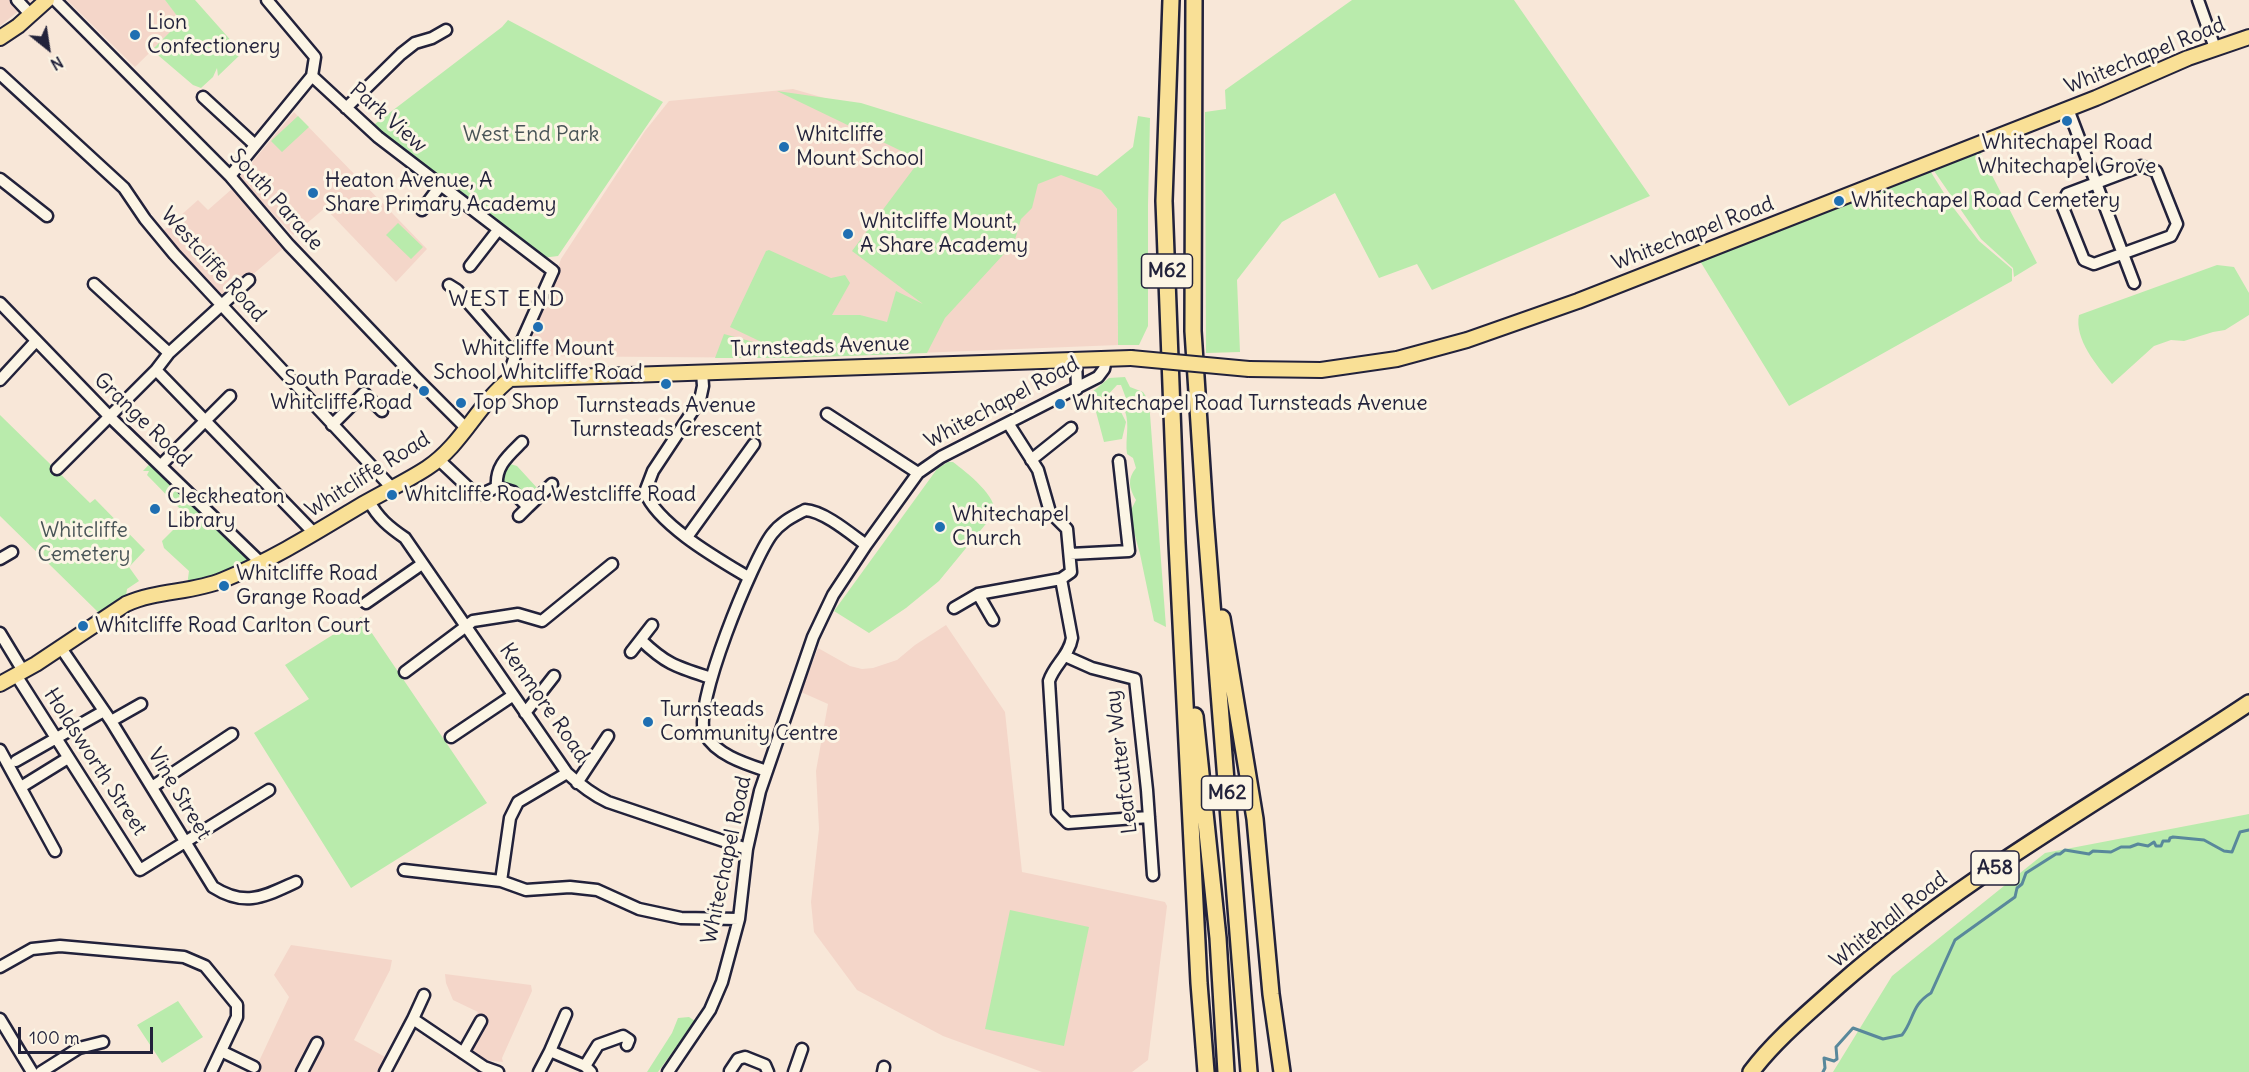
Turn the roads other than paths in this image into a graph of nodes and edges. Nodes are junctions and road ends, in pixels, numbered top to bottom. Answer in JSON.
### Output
{"nodes":[{"id":1,"x":17,"y":0,"type":"edge"},
{"id":2,"x":47,"y":0,"type":"edge"},
{"id":3,"x":55,"y":0,"type":"edge"},
{"id":4,"x":267,"y":0,"type":"edge"},
{"id":5,"x":1171,"y":0,"type":"edge"},
{"id":6,"x":1194,"y":0,"type":"edge"},
{"id":7,"x":2198,"y":0,"type":"edge"},
{"id":8,"x":31,"y":15,"type":"junction"},
{"id":9,"x":446,"y":30,"type":"dead end"},
{"id":10,"x":2249,"y":37,"type":"edge"},
{"id":11,"x":0,"y":38,"type":"edge"},
{"id":12,"x":2216,"y":48,"type":"junction"},
{"id":13,"x":0,"y":74,"type":"edge"},
{"id":14,"x":312,"y":76,"type":"junction"},
{"id":15,"x":203,"y":97,"type":"dead end"},
{"id":16,"x":346,"y":108,"type":"junction"},
{"id":17,"x":2068,"y":109,"type":"junction"},
{"id":18,"x":255,"y":145,"type":"junction"},
{"id":19,"x":230,"y":176,"type":"junction"},
{"id":20,"x":0,"y":179,"type":"edge"},
{"id":21,"x":2096,"y":183,"type":"junction"},
{"id":22,"x":440,"y":186,"type":"junction"},
{"id":23,"x":422,"y":210,"type":"dead end"},
{"id":24,"x":47,"y":216,"type":"dead end"},
{"id":25,"x":498,"y":230,"type":"junction"},
{"id":26,"x":2123,"y":254,"type":"junction"},
{"id":27,"x":470,"y":266,"type":"dead end"},
{"id":28,"x":249,"y":280,"type":"dead end"},
{"id":29,"x":2134,"y":283,"type":"dead end"},
{"id":30,"x":94,"y":284,"type":"dead end"},
{"id":31,"x":456,"y":285,"type":"dead end"},
{"id":32,"x":0,"y":303,"type":"edge"},
{"id":33,"x":221,"y":306,"type":"junction"},
{"id":34,"x":36,"y":341,"type":"junction"},
{"id":35,"x":169,"y":353,"type":"junction"},
{"id":36,"x":515,"y":356,"type":"junction"},
{"id":37,"x":1106,"y":358,"type":"junction"},
{"id":38,"x":1131,"y":358,"type":"joint"},
{"id":39,"x":1076,"y":359,"type":"junction"},
{"id":40,"x":156,"y":370,"type":"junction"},
{"id":41,"x":702,"y":372,"type":"junction"},
{"id":42,"x":510,"y":379,"type":"junction"},
{"id":43,"x":0,"y":380,"type":"edge"},
{"id":44,"x":1077,"y":388,"type":"junction"},
{"id":45,"x":230,"y":396,"type":"dead end"},
{"id":46,"x":382,"y":411,"type":"dead end"},
{"id":47,"x":827,"y":414,"type":"dead end"},
{"id":48,"x":110,"y":417,"type":"junction"},
{"id":49,"x":206,"y":421,"type":"junction"},
{"id":50,"x":1008,"y":423,"type":"junction"},
{"id":51,"x":332,"y":425,"type":"junction"},
{"id":52,"x":466,"y":428,"type":"junction"},
{"id":53,"x":1071,"y":428,"type":"dead end"},
{"id":54,"x":522,"y":442,"type":"dead end"},
{"id":55,"x":754,"y":444,"type":"dead end"},
{"id":56,"x":438,"y":459,"type":"junction"},
{"id":57,"x":1031,"y":460,"type":"junction"},
{"id":58,"x":1119,"y":461,"type":"dead end"},
{"id":59,"x":161,"y":465,"type":"junction"},
{"id":60,"x":57,"y":469,"type":"dead end"},
{"id":61,"x":918,"y":473,"type":"junction"},
{"id":62,"x":552,"y":484,"type":"dead end"},
{"id":63,"x":498,"y":487,"type":"junction"},
{"id":64,"x":392,"y":488,"type":"junction"},
{"id":65,"x":369,"y":501,"type":"junction"},
{"id":66,"x":528,"y":507,"type":"junction"},
{"id":67,"x":1205,"y":515,"type":"junction"},
{"id":68,"x":519,"y":516,"type":"dead end"},
{"id":69,"x":314,"y":533,"type":"junction"},
{"id":70,"x":687,"y":537,"type":"junction"},
{"id":71,"x":1177,"y":543,"type":"junction"},
{"id":72,"x":866,"y":545,"type":"junction"},
{"id":73,"x":12,"y":552,"type":"dead end"},
{"id":74,"x":1070,"y":554,"type":"junction"},
{"id":75,"x":0,"y":559,"type":"edge"},
{"id":76,"x":260,"y":562,"type":"junction"},
{"id":77,"x":422,"y":564,"type":"junction"},
{"id":78,"x":612,"y":564,"type":"dead end"},
{"id":79,"x":748,"y":577,"type":"junction"},
{"id":80,"x":1061,"y":579,"type":"junction"},
{"id":81,"x":978,"y":594,"type":"junction"},
{"id":82,"x":366,"y":603,"type":"dead end"},
{"id":83,"x":954,"y":608,"type":"dead end"},
{"id":84,"x":993,"y":620,"type":"dead end"},
{"id":85,"x":652,"y":625,"type":"dead end"},
{"id":86,"x":466,"y":627,"type":"junction"},
{"id":87,"x":0,"y":633,"type":"edge"},
{"id":88,"x":641,"y":640,"type":"junction"},
{"id":89,"x":62,"y":648,"type":"junction"},
{"id":90,"x":631,"y":652,"type":"dead end"},
{"id":91,"x":1065,"y":656,"type":"junction"},
{"id":92,"x":405,"y":672,"type":"dead end"},
{"id":93,"x":20,"y":673,"type":"junction"},
{"id":94,"x":554,"y":676,"type":"dead end"},
{"id":95,"x":711,"y":678,"type":"junction"},
{"id":96,"x":0,"y":684,"type":"edge"},
{"id":97,"x":512,"y":696,"type":"junction"},
{"id":98,"x":2249,"y":703,"type":"edge"},
{"id":99,"x":141,"y":704,"type":"dead end"},
{"id":100,"x":104,"y":711,"type":"junction"},
{"id":101,"x":525,"y":713,"type":"junction"},
{"id":102,"x":111,"y":721,"type":"junction"},
{"id":103,"x":232,"y":734,"type":"dead end"},
{"id":104,"x":608,"y":736,"type":"dead end"},
{"id":105,"x":451,"y":737,"type":"dead end"},
{"id":106,"x":56,"y":738,"type":"junction"},
{"id":107,"x":0,"y":750,"type":"edge"},
{"id":108,"x":68,"y":758,"type":"junction"},
{"id":109,"x":16,"y":761,"type":"dead end"},
{"id":110,"x":767,"y":771,"type":"junction"},
{"id":111,"x":567,"y":773,"type":"junction"},
{"id":112,"x":577,"y":783,"type":"junction"},
{"id":113,"x":21,"y":787,"type":"junction"},
{"id":114,"x":152,"y":787,"type":"junction"},
{"id":115,"x":269,"y":790,"type":"dead end"},
{"id":116,"x":1149,"y":817,"type":"junction"},
{"id":117,"x":186,"y":842,"type":"junction"},
{"id":118,"x":747,"y":849,"type":"junction"},
{"id":119,"x":55,"y":851,"type":"dead end"},
{"id":120,"x":404,"y":870,"type":"dead end"},
{"id":121,"x":1153,"y":875,"type":"dead end"},
{"id":122,"x":501,"y":881,"type":"junction"},
{"id":123,"x":296,"y":882,"type":"dead end"},
{"id":124,"x":739,"y":919,"type":"junction"},
{"id":125,"x":0,"y":967,"type":"edge"},
{"id":126,"x":1199,"y":983,"type":"junction"},
{"id":127,"x":1271,"y":994,"type":"junction"},
{"id":128,"x":424,"y":995,"type":"dead end"},
{"id":129,"x":566,"y":1014,"type":"dead end"},
{"id":130,"x":0,"y":1019,"type":"edge"},
{"id":131,"x":413,"y":1019,"type":"junction"},
{"id":132,"x":481,"y":1021,"type":"dead end"},
{"id":133,"x":103,"y":1042,"type":"dead end"},
{"id":134,"x":317,"y":1043,"type":"dead end"},
{"id":135,"x":627,"y":1045,"type":"dead end"},
{"id":136,"x":802,"y":1049,"type":"dead end"},
{"id":137,"x":221,"y":1051,"type":"junction"},
{"id":138,"x":549,"y":1051,"type":"junction"},
{"id":139,"x":463,"y":1053,"type":"junction"},
{"id":140,"x":254,"y":1067,"type":"dead end"},
{"id":141,"x":1753,"y":1068,"type":"edge"},
{"id":142,"x":588,"y":1069,"type":"edge"},
{"id":143,"x":730,"y":1071,"type":"edge"},
{"id":144,"x":32,"y":1072,"type":"edge"},
{"id":145,"x":41,"y":1072,"type":"edge"},
{"id":146,"x":211,"y":1072,"type":"edge"},
{"id":147,"x":302,"y":1072,"type":"edge"},
{"id":148,"x":385,"y":1072,"type":"edge"},
{"id":149,"x":498,"y":1072,"type":"edge"},
{"id":150,"x":539,"y":1072,"type":"edge"},
{"id":151,"x":668,"y":1072,"type":"edge"},
{"id":152,"x":768,"y":1072,"type":"edge"},
{"id":153,"x":794,"y":1072,"type":"edge"},
{"id":154,"x":1198,"y":1072,"type":"edge"},
{"id":155,"x":1206,"y":1072,"type":"edge"},
{"id":156,"x":1226,"y":1072,"type":"edge"},
{"id":157,"x":1248,"y":1072,"type":"edge"},
{"id":158,"x":1274,"y":1072,"type":"edge"},
{"id":159,"x":1282,"y":1072,"type":"edge"}],
"edges":[{"from":1,"to":8,"type":"street"},
{"from":2,"to":8,"type":"main road"},
{"from":3,"to":19,"type":"street","name":"South Parade"},
{"from":4,"to":14,"type":"street"},
{"from":5,"to":71,"type":"highway","number":"M62"},
{"from":6,"to":67,"type":"highway","number":"M62"},
{"from":7,"to":12,"type":"street"},
{"from":8,"to":11,"type":"main road"},
{"from":9,"to":16,"type":"street"},
{"from":10,"to":12,"type":"main road","name":"Whitechapel Road"},
{"from":12,"to":17,"type":"main road","name":"Whitechapel Road"},
{"from":13,"to":33,"type":"street","name":"Westcliffe Road"},
{"from":14,"to":16,"type":"street","name":"Park View"},
{"from":14,"to":18,"type":"street"},
{"from":15,"to":18,"type":"street"},
{"from":16,"to":22,"type":"street","name":"Park View"},
{"from":17,"to":21,"type":"street"},
{"from":17,"to":38,"type":"main road","name":"Whitechapel Road","bridge":true},
{"from":18,"to":19,"type":"street"},
{"from":19,"to":52,"type":"street","name":"South Parade"},
{"from":20,"to":24,"type":"street"},
{"from":21,"to":26,"type":"street"},
{"from":21,"to":26,"type":"street"},
{"from":21,"to":26,"type":"street"},
{"from":22,"to":23,"type":"street"},
{"from":22,"to":25,"type":"street","name":"Park View"},
{"from":25,"to":27,"type":"street"},
{"from":25,"to":36,"type":"street","name":"Park View"},
{"from":26,"to":29,"type":"street"},
{"from":28,"to":33,"type":"street"},
{"from":30,"to":35,"type":"street"},
{"from":31,"to":36,"type":"street"},
{"from":32,"to":34,"type":"street","name":"Grange Road"},
{"from":33,"to":35,"type":"street"},
{"from":33,"to":51,"type":"street","name":"Westcliffe Road"},
{"from":34,"to":43,"type":"street"},
{"from":34,"to":48,"type":"street","name":"Grange Road"},
{"from":35,"to":40,"type":"street"},
{"from":36,"to":42,"type":"street"},
{"from":37,"to":38,"type":"main road","name":"Turnsteads Avenue"},
{"from":37,"to":39,"type":"main road","name":"Turnsteads Avenue"},
{"from":37,"to":44,"type":"street","name":"Whitechapel Road"},
{"from":39,"to":41,"type":"main road","name":"Turnsteads Avenue"},
{"from":39,"to":44,"type":"street"},
{"from":40,"to":48,"type":"street"},
{"from":40,"to":49,"type":"street"},
{"from":41,"to":42,"type":"main road","name":"Turnsteads Avenue"},
{"from":41,"to":70,"type":"street"},
{"from":42,"to":52,"type":"main road","name":"Whitcliffe Road"},
{"from":44,"to":50,"type":"street","name":"Whitechapel Road"},
{"from":45,"to":49,"type":"street"},
{"from":46,"to":51,"type":"street"},
{"from":47,"to":61,"type":"street"},
{"from":48,"to":59,"type":"street","name":"Grange Road"},
{"from":48,"to":60,"type":"street"},
{"from":49,"to":59,"type":"street"},
{"from":49,"to":69,"type":"street"},
{"from":50,"to":57,"type":"street"},
{"from":50,"to":61,"type":"street","name":"Whitechapel Road"},
{"from":51,"to":64,"type":"street","name":"Westcliffe Road"},
{"from":52,"to":56,"type":"main road","name":"Whitcliffe Road"},
{"from":53,"to":57,"type":"street"},
{"from":54,"to":63,"type":"street"},
{"from":55,"to":70,"type":"street"},
{"from":56,"to":63,"type":"street"},
{"from":56,"to":64,"type":"main road","name":"Whitcliffe Road"},
{"from":57,"to":74,"type":"street"},
{"from":58,"to":74,"type":"street"},
{"from":59,"to":76,"type":"street","name":"Grange Road"},
{"from":61,"to":72,"type":"street","name":"Whitechapel Road"},
{"from":62,"to":66,"type":"street"},
{"from":63,"to":66,"type":"street"},
{"from":64,"to":65,"type":"main road","name":"Whitcliffe Road"},
{"from":65,"to":69,"type":"main road","name":"Whitcliffe Road"},
{"from":65,"to":77,"type":"street","name":"Kenmore Road"},
{"from":66,"to":68,"type":"street"},
{"from":67,"to":127,"type":"highway"},
{"from":67,"to":157,"type":"highway","number":"M62"},
{"from":69,"to":76,"type":"main road","name":"Whitcliffe Road"},
{"from":70,"to":79,"type":"street"},
{"from":71,"to":126,"type":"highway"},
{"from":71,"to":156,"type":"highway","number":"M62"},
{"from":72,"to":79,"type":"street"},
{"from":72,"to":110,"type":"street","name":"Whitechapel Road"},
{"from":73,"to":75,"type":"street"},
{"from":74,"to":80,"type":"street"},
{"from":76,"to":89,"type":"main road","name":"Whitcliffe Road"},
{"from":77,"to":82,"type":"street"},
{"from":77,"to":86,"type":"street","name":"Kenmore Road"},
{"from":78,"to":86,"type":"street"},
{"from":79,"to":95,"type":"street"},
{"from":80,"to":81,"type":"street"},
{"from":80,"to":91,"type":"street"},
{"from":81,"to":83,"type":"street"},
{"from":81,"to":84,"type":"street"},
{"from":85,"to":88,"type":"street"},
{"from":86,"to":92,"type":"street"},
{"from":86,"to":97,"type":"street","name":"Kenmore Road"},
{"from":87,"to":93,"type":"street","name":"Holdsworth Street"},
{"from":88,"to":90,"type":"street"},
{"from":88,"to":95,"type":"street"},
{"from":89,"to":93,"type":"main road","name":"Whitcliffe Road"},
{"from":89,"to":100,"type":"street","name":"Vine Street"},
{"from":91,"to":116,"type":"street","name":"Leafcutter Way"},
{"from":91,"to":116,"type":"street"},
{"from":93,"to":96,"type":"main road","name":"Whitcliffe Road"},
{"from":93,"to":106,"type":"street","name":"Holdsworth Street"},
{"from":94,"to":101,"type":"street"},
{"from":95,"to":110,"type":"street"},
{"from":97,"to":101,"type":"street","name":"Kenmore Road"},
{"from":97,"to":105,"type":"street"},
{"from":98,"to":141,"type":"highway","name":"Whitehall Road","number":"A58"},
{"from":99,"to":102,"type":"street"},
{"from":100,"to":102,"type":"street","name":"Vine Street"},
{"from":100,"to":106,"type":"street"},
{"from":101,"to":111,"type":"street","name":"Kenmore Road"},
{"from":102,"to":114,"type":"street","name":"Vine Street"},
{"from":103,"to":114,"type":"street"},
{"from":104,"to":112,"type":"street"},
{"from":106,"to":108,"type":"street","name":"Holdsworth Street"},
{"from":106,"to":109,"type":"street"},
{"from":107,"to":113,"type":"street"},
{"from":108,"to":113,"type":"street"},
{"from":108,"to":117,"type":"street","name":"Holdsworth Street"},
{"from":110,"to":118,"type":"street","name":"Whitechapel Road"},
{"from":111,"to":112,"type":"street","name":"Kenmore Road"},
{"from":111,"to":122,"type":"street"},
{"from":112,"to":118,"type":"street","name":"Kenmore Road"},
{"from":113,"to":119,"type":"street"},
{"from":114,"to":117,"type":"street","name":"Vine Street"},
{"from":115,"to":117,"type":"street"},
{"from":116,"to":121,"type":"street","name":"Leafcutter Way"},
{"from":117,"to":123,"type":"street","name":"Vine Street"},
{"from":118,"to":124,"type":"street","name":"Whitechapel Road"},
{"from":120,"to":122,"type":"street"},
{"from":122,"to":124,"type":"street"},
{"from":124,"to":151,"type":"street","name":"Whitechapel Road"},
{"from":125,"to":137,"type":"street"},
{"from":126,"to":154,"type":"highway"},
{"from":126,"to":155,"type":"highway"},
{"from":127,"to":158,"type":"highway"},
{"from":127,"to":159,"type":"highway"},
{"from":128,"to":131,"type":"street"},
{"from":129,"to":138,"type":"street"},
{"from":130,"to":144,"type":"street"},
{"from":131,"to":139,"type":"street"},
{"from":131,"to":148,"type":"street"},
{"from":132,"to":139,"type":"street"},
{"from":133,"to":145,"type":"street"},
{"from":134,"to":147,"type":"street"},
{"from":135,"to":142,"type":"street"},
{"from":136,"to":153,"type":"street"},
{"from":137,"to":140,"type":"street"},
{"from":137,"to":146,"type":"street"},
{"from":138,"to":142,"type":"street"},
{"from":138,"to":150,"type":"street"},
{"from":139,"to":149,"type":"street"},
{"from":143,"to":152,"type":"street"}]}
